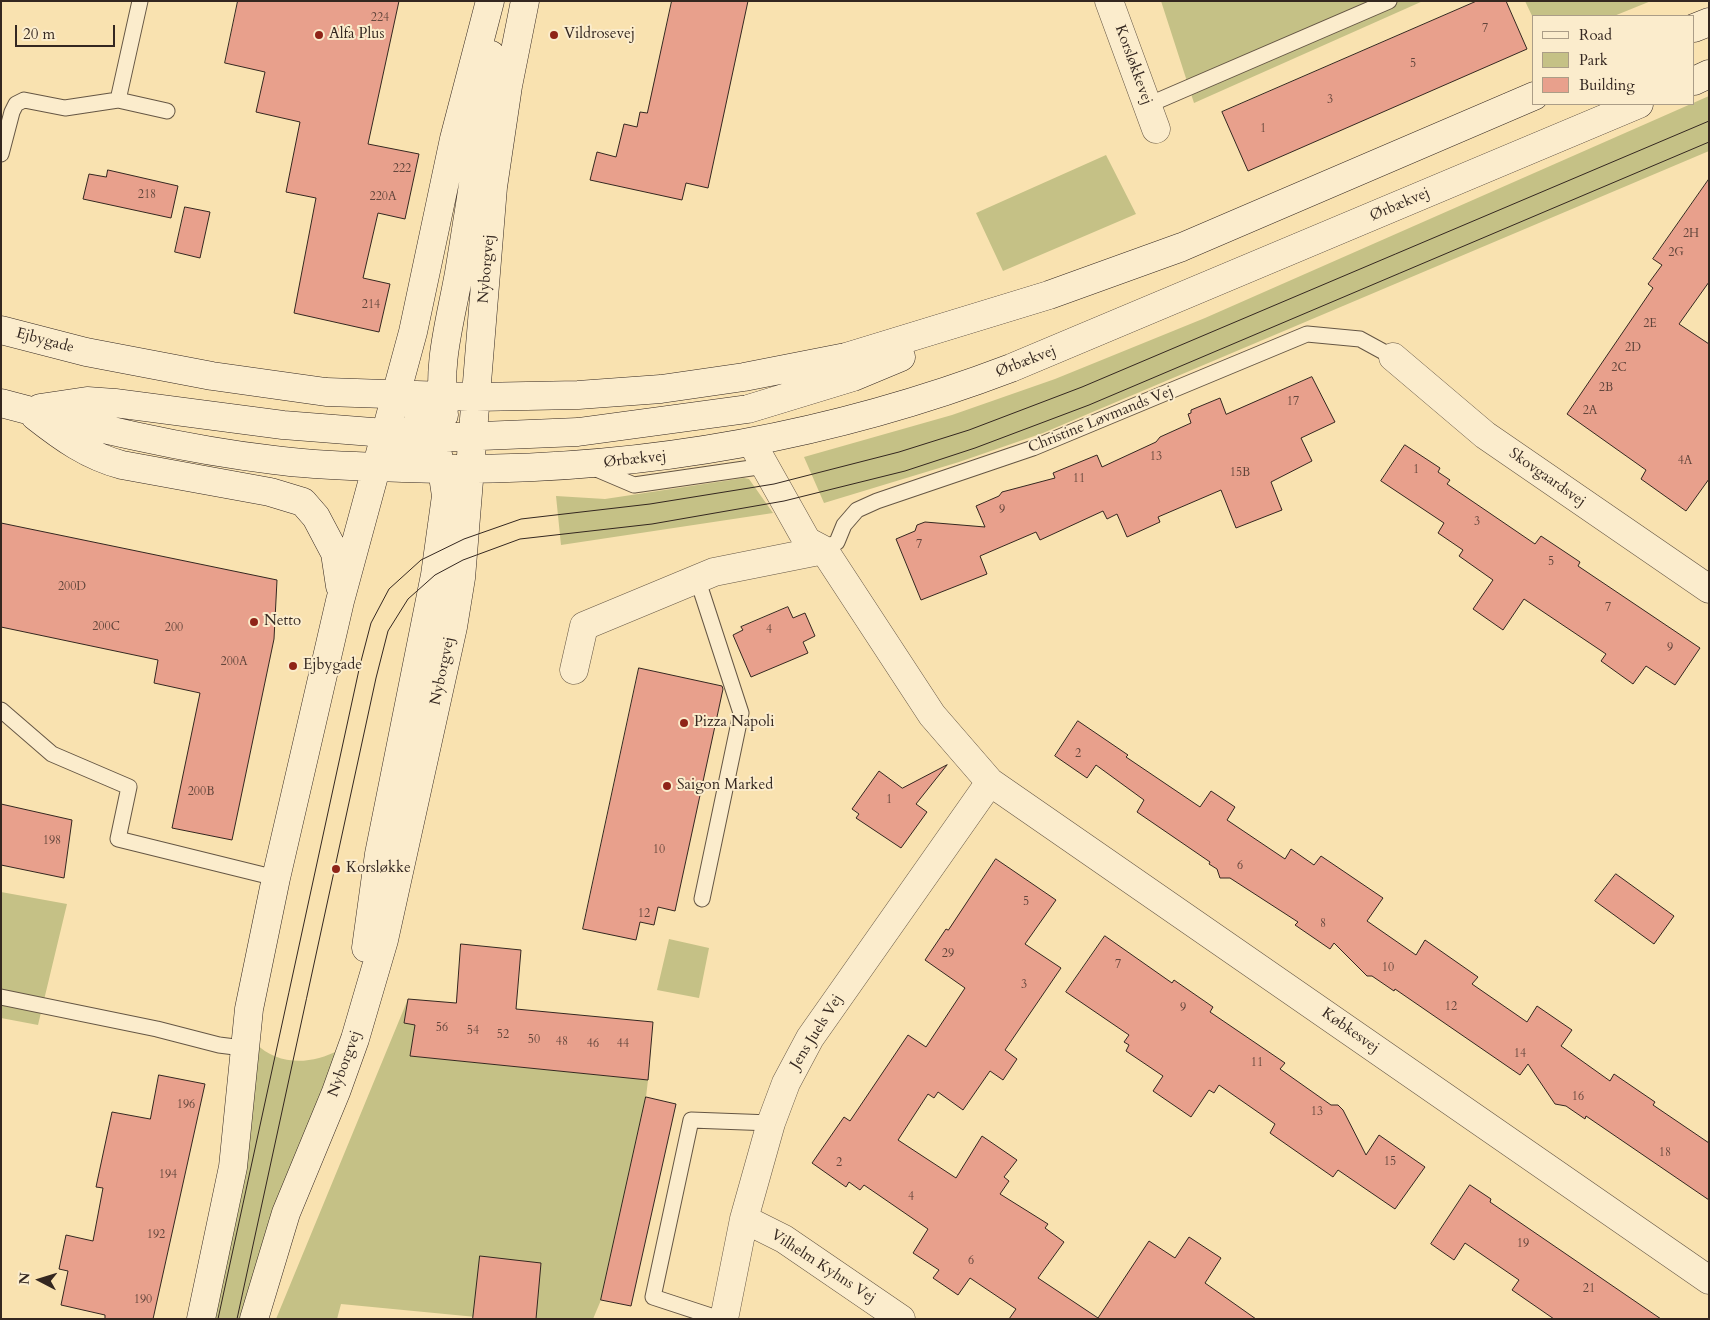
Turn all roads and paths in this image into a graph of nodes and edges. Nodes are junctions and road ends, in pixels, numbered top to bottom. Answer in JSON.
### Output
{"nodes":[{"id":1,"x":140,"y":1,"type":"edge"},
{"id":2,"x":490,"y":1,"type":"edge"},
{"id":3,"x":498,"y":1,"type":"edge"},
{"id":4,"x":525,"y":1,"type":"edge"},
{"id":5,"x":1109,"y":1,"type":"edge"},
{"id":6,"x":1389,"y":1,"type":"edge"},
{"id":7,"x":1709,"y":22,"type":"edge"},
{"id":8,"x":1695,"y":28,"type":"edge"},
{"id":9,"x":1709,"y":74,"type":"edge"},
{"id":10,"x":1695,"y":80,"type":"edge"},
{"id":11,"x":1532,"y":97,"type":"edge"},
{"id":12,"x":118,"y":100,"type":"junction"},
{"id":13,"x":1637,"y":105,"type":"edge"},
{"id":14,"x":167,"y":111,"type":"dead end"},
{"id":15,"x":1152,"y":117,"type":"joint"},
{"id":16,"x":1,"y":154,"type":"edge"},
{"id":17,"x":1049,"y":295,"type":"junction"},
{"id":18,"x":1,"y":330,"type":"edge"},
{"id":19,"x":1394,"y":357,"type":"joint"},
{"id":20,"x":395,"y":396,"type":"junction"},
{"id":21,"x":476,"y":397,"type":"junction"},
{"id":22,"x":14,"y":406,"type":"edge"},
{"id":23,"x":445,"y":426,"type":"junction"},
{"id":24,"x":385,"y":432,"type":"junction"},
{"id":25,"x":759,"y":454,"type":"junction"},
{"id":26,"x":375,"y":467,"type":"junction"},
{"id":27,"x":442,"y":469,"type":"junction"},
{"id":28,"x":470,"y":469,"type":"junction"},
{"id":29,"x":824,"y":550,"type":"junction"},
{"id":30,"x":697,"y":578,"type":"junction"},
{"id":31,"x":1709,"y":589,"type":"edge"},
{"id":32,"x":340,"y":600,"type":"junction"},
{"id":33,"x":574,"y":670,"type":"dead end"},
{"id":34,"x":1,"y":710,"type":"edge"},
{"id":35,"x":990,"y":782,"type":"junction"},
{"id":36,"x":276,"y":878,"type":"junction"},
{"id":37,"x":702,"y":899,"type":"dead end"},
{"id":38,"x":1,"y":997,"type":"edge"},
{"id":39,"x":355,"y":1039,"type":"junction"},
{"id":40,"x":244,"y":1048,"type":"junction"},
{"id":41,"x":771,"y":1123,"type":"junction"},
{"id":42,"x":744,"y":1219,"type":"junction"},
{"id":43,"x":1709,"y":1280,"type":"edge"},
{"id":44,"x":201,"y":1319,"type":"edge"},
{"id":45,"x":254,"y":1319,"type":"edge"},
{"id":46,"x":720,"y":1319,"type":"edge"},
{"id":47,"x":724,"y":1319,"type":"edge"},
{"id":48,"x":900,"y":1319,"type":"edge"}],
"edges":[{"from":1,"to":12,"type":"lane"},
{"from":2,"to":20,"type":"main road"},
{"from":3,"to":23,"type":"main road"},
{"from":4,"to":21,"type":"main road","name":"Nyborgvej"},
{"from":5,"to":15,"type":"main road","name":"Korsløkkevej"},
{"from":6,"to":15,"type":"lane"},
{"from":7,"to":8,"type":"main road"},
{"from":9,"to":10,"type":"main road"},
{"from":11,"to":17,"type":"main road"},
{"from":12,"to":14,"type":"lane"},
{"from":12,"to":16,"type":"lane"},
{"from":13,"to":25,"type":"main road","name":"Ørbækvej"},
{"from":17,"to":21,"type":"main road"},
{"from":17,"to":23,"type":"main road"},
{"from":18,"to":20,"type":"main road","name":"Ejbygade"},
{"from":19,"to":29,"type":"lane","name":"Christine Løvmands Vej"},
{"from":19,"to":31,"type":"main road","name":"Skovgaardsvej"},
{"from":20,"to":23,"type":"main road","name":"Ejbygade"},
{"from":20,"to":24,"type":"main road"},
{"from":21,"to":23,"type":"main road","name":"Ejbygade"},
{"from":21,"to":23,"type":"main road","name":"Nyborgvej"},
{"from":22,"to":24,"type":"main road"},
{"from":22,"to":26,"type":"main road"},
{"from":22,"to":32,"type":"main road"},
{"from":23,"to":24,"type":"main road"},
{"from":23,"to":26,"type":"main road"},
{"from":23,"to":27,"type":"main road"},
{"from":23,"to":28,"type":"main road","name":"Nyborgvej"},
{"from":24,"to":26,"type":"main road"},
{"from":25,"to":28,"type":"main road","name":"Ørbækvej"},
{"from":25,"to":29,"type":"main road"},
{"from":26,"to":27,"type":"main road","name":"Ørbækvej"},
{"from":26,"to":32,"type":"main road"},
{"from":27,"to":28,"type":"main road","name":"Ørbækvej"},
{"from":27,"to":39,"type":"main road"},
{"from":28,"to":39,"type":"main road","name":"Nyborgvej"},
{"from":29,"to":30,"type":"main road"},
{"from":29,"to":35,"type":"main road"},
{"from":30,"to":33,"type":"main road"},
{"from":30,"to":37,"type":"lane"},
{"from":32,"to":36,"type":"main road"},
{"from":34,"to":36,"type":"lane"},
{"from":35,"to":41,"type":"main road","name":"Jens Juels Vej"},
{"from":35,"to":43,"type":"main road","name":"Købkesvej"},
{"from":36,"to":40,"type":"main road"},
{"from":38,"to":40,"type":"lane"},
{"from":39,"to":45,"type":"main road","name":"Nyborgvej"},
{"from":40,"to":44,"type":"main road"},
{"from":41,"to":42,"type":"main road","name":"Jens Juels Vej"},
{"from":41,"to":46,"type":"lane"},
{"from":42,"to":47,"type":"main road","name":"Jens Juels Vej"},
{"from":42,"to":48,"type":"main road","name":"Vilhelm Kyhns Vej"}]}
